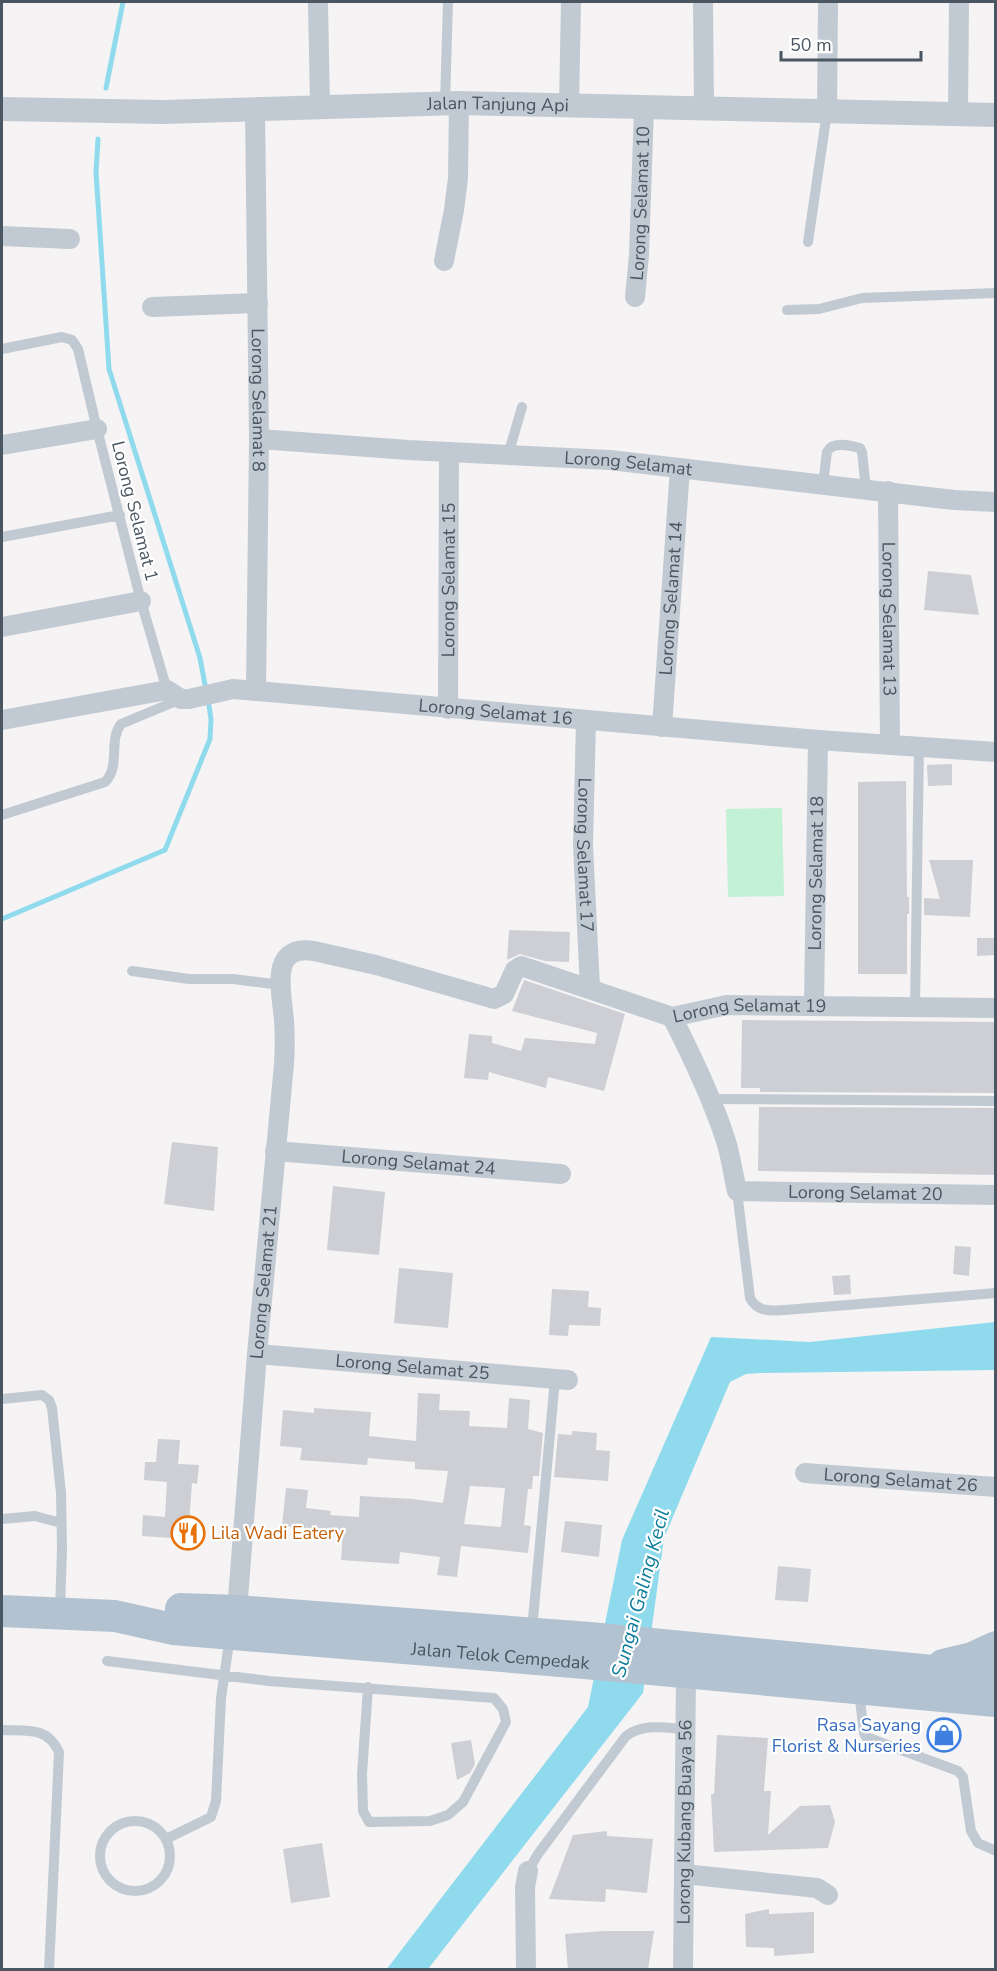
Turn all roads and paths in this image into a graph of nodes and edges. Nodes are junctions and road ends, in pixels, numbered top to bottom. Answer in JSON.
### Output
{"nodes":[{"id":1,"x":318,"y":2,"type":"edge"},
{"id":2,"x":448,"y":2,"type":"edge"},
{"id":3,"x":571,"y":2,"type":"edge"},
{"id":4,"x":703,"y":2,"type":"edge"},
{"id":5,"x":828,"y":2,"type":"edge"},
{"id":6,"x":959,"y":2,"type":"edge"},
{"id":7,"x":452,"y":104,"type":"junction"},
{"id":8,"x":569,"y":106,"type":"junction"},
{"id":9,"x":320,"y":107,"type":"junction"},
{"id":10,"x":644,"y":108,"type":"junction"},
{"id":11,"x":2,"y":109,"type":"edge"},
{"id":12,"x":255,"y":109,"type":"junction"},
{"id":13,"x":704,"y":109,"type":"junction"},
{"id":14,"x":827,"y":112,"type":"junction"},
{"id":15,"x":958,"y":114,"type":"junction"},
{"id":16,"x":996,"y":115,"type":"edge"},
{"id":17,"x":2,"y":236,"type":"edge"},
{"id":18,"x":70,"y":239,"type":"dead end"},
{"id":19,"x":808,"y":242,"type":"dead end"},
{"id":20,"x":444,"y":261,"type":"dead end"},
{"id":21,"x":996,"y":293,"type":"edge"},
{"id":22,"x":635,"y":297,"type":"dead end"},
{"id":23,"x":258,"y":303,"type":"junction"},
{"id":24,"x":152,"y":307,"type":"dead end"},
{"id":25,"x":787,"y":310,"type":"dead end"},
{"id":26,"x":2,"y":349,"type":"edge"},
{"id":27,"x":522,"y":407,"type":"dead end"},
{"id":28,"x":96,"y":429,"type":"junction"},
{"id":29,"x":259,"y":439,"type":"junction"},
{"id":30,"x":2,"y":445,"type":"edge"},
{"id":31,"x":448,"y":452,"type":"junction"},
{"id":32,"x":508,"y":455,"type":"junction"},
{"id":33,"x":680,"y":468,"type":"junction"},
{"id":34,"x":823,"y":484,"type":"junction"},
{"id":35,"x":866,"y":489,"type":"junction"},
{"id":36,"x":888,"y":491,"type":"junction"},
{"id":37,"x":996,"y":502,"type":"edge"},
{"id":38,"x":120,"y":515,"type":"junction"},
{"id":39,"x":2,"y":537,"type":"edge"},
{"id":40,"x":141,"y":601,"type":"junction"},
{"id":41,"x":2,"y":627,"type":"edge"},
{"id":42,"x":256,"y":691,"type":"junction"},
{"id":43,"x":190,"y":694,"type":"junction"},
{"id":44,"x":448,"y":709,"type":"junction"},
{"id":45,"x":2,"y":720,"type":"edge"},
{"id":46,"x":586,"y":721,"type":"junction"},
{"id":47,"x":662,"y":727,"type":"junction"},
{"id":48,"x":818,"y":740,"type":"junction"},
{"id":49,"x":890,"y":745,"type":"junction"},
{"id":50,"x":919,"y":747,"type":"junction"},
{"id":51,"x":996,"y":752,"type":"edge"},
{"id":52,"x":2,"y":815,"type":"edge"},
{"id":53,"x":287,"y":956,"type":"joint"},
{"id":54,"x":132,"y":971,"type":"dead end"},
{"id":55,"x":281,"y":985,"type":"junction"},
{"id":56,"x":590,"y":988,"type":"junction"},
{"id":57,"x":814,"y":1005,"type":"junction"},
{"id":58,"x":915,"y":1007,"type":"junction"},
{"id":59,"x":996,"y":1008,"type":"edge"},
{"id":60,"x":672,"y":1017,"type":"junction"},
{"id":61,"x":711,"y":1099,"type":"junction"},
{"id":62,"x":996,"y":1101,"type":"edge"},
{"id":63,"x":275,"y":1151,"type":"junction"},
{"id":64,"x":561,"y":1174,"type":"dead end"},
{"id":65,"x":737,"y":1191,"type":"junction"},
{"id":66,"x":996,"y":1195,"type":"edge"},
{"id":67,"x":996,"y":1293,"type":"edge"},
{"id":68,"x":257,"y":1354,"type":"junction"},
{"id":69,"x":562,"y":1380,"type":"joint"},
{"id":70,"x":2,"y":1399,"type":"edge"},
{"id":71,"x":805,"y":1473,"type":"dead end"},
{"id":72,"x":996,"y":1487,"type":"edge"},
{"id":73,"x":2,"y":1519,"type":"edge"},
{"id":74,"x":61,"y":1523,"type":"junction"},
{"id":75,"x":2,"y":1611,"type":"edge"},
{"id":76,"x":59,"y":1614,"type":"junction"},
{"id":77,"x":234,"y":1622,"type":"junction"},
{"id":78,"x":532,"y":1633,"type":"junction"},
{"id":79,"x":996,"y":1647,"type":"edge"},
{"id":80,"x":588,"y":1650,"type":"junction"},
{"id":81,"x":655,"y":1658,"type":"junction"},
{"id":82,"x":106,"y":1661,"type":"dead end"},
{"id":83,"x":921,"y":1669,"type":"junction"},
{"id":84,"x":686,"y":1673,"type":"junction"},
{"id":85,"x":224,"y":1676,"type":"junction"},
{"id":86,"x":996,"y":1677,"type":"edge"},
{"id":87,"x":368,"y":1687,"type":"junction"},
{"id":88,"x":859,"y":1688,"type":"junction"},
{"id":89,"x":996,"y":1701,"type":"edge"},
{"id":90,"x":685,"y":1729,"type":"junction"},
{"id":91,"x":2,"y":1730,"type":"edge"},
{"id":92,"x":166,"y":1839,"type":"junction"},
{"id":93,"x":996,"y":1851,"type":"edge"},
{"id":94,"x":528,"y":1871,"type":"joint"},
{"id":95,"x":684,"y":1874,"type":"junction"},
{"id":96,"x":828,"y":1895,"type":"dead end"},
{"id":97,"x":49,"y":1970,"type":"edge"},
{"id":98,"x":526,"y":1970,"type":"edge"},
{"id":99,"x":683,"y":1970,"type":"edge"}],
"edges":[{"from":1,"to":9,"type":"street"},
{"from":2,"to":7,"type":"lane"},
{"from":3,"to":8,"type":"street"},
{"from":4,"to":13,"type":"street"},
{"from":5,"to":14,"type":"street"},
{"from":6,"to":15,"type":"street"},
{"from":7,"to":8,"type":"street","name":"Jalan Tanjung Api"},
{"from":7,"to":9,"type":"street","name":"Jalan Tanjung Api"},
{"from":7,"to":20,"type":"street"},
{"from":8,"to":10,"type":"street","name":"Jalan Tanjung Api"},
{"from":9,"to":12,"type":"street","name":"Jalan Tanjung Api"},
{"from":10,"to":13,"type":"street","name":"Jalan Tanjung Api"},
{"from":10,"to":22,"type":"street","name":"Lorong Selamat 10"},
{"from":11,"to":12,"type":"street","name":"Jalan Tanjung Api"},
{"from":12,"to":23,"type":"street","name":"Lorong Selamat 8"},
{"from":13,"to":14,"type":"street","name":"Jalan Tanjung Api"},
{"from":14,"to":15,"type":"street","name":"Jalan Tanjung Api"},
{"from":14,"to":19,"type":"lane"},
{"from":15,"to":16,"type":"street","name":"Jalan Tanjung Api"},
{"from":17,"to":18,"type":"street"},
{"from":21,"to":25,"type":"lane"},
{"from":23,"to":24,"type":"street"},
{"from":23,"to":29,"type":"street","name":"Lorong Selamat 8"},
{"from":26,"to":28,"type":"lane","name":"Lorong Selamat 1"},
{"from":27,"to":32,"type":"lane"},
{"from":28,"to":30,"type":"street"},
{"from":28,"to":38,"type":"lane","name":"Lorong Selamat 1"},
{"from":29,"to":31,"type":"street","name":"Lorong Selamat"},
{"from":29,"to":42,"type":"street","name":"Lorong Selamat 8"},
{"from":31,"to":32,"type":"street","name":"Lorong Selamat"},
{"from":31,"to":44,"type":"street","name":"Lorong Selamat 15"},
{"from":32,"to":33,"type":"street","name":"Lorong Selamat"},
{"from":33,"to":34,"type":"street","name":"Lorong Selamat"},
{"from":33,"to":47,"type":"street","name":"Lorong Selamat 14"},
{"from":34,"to":35,"type":"street","name":"Lorong Selamat"},
{"from":34,"to":35,"type":"lane"},
{"from":35,"to":36,"type":"street","name":"Lorong Selamat"},
{"from":36,"to":37,"type":"street","name":"Lorong Selamat"},
{"from":36,"to":49,"type":"street","name":"Lorong Selamat 13"},
{"from":38,"to":39,"type":"lane"},
{"from":38,"to":40,"type":"lane","name":"Lorong Selamat 1"},
{"from":40,"to":41,"type":"street"},
{"from":40,"to":43,"type":"lane","name":"Lorong Selamat 1"},
{"from":42,"to":43,"type":"street","name":"Lorong Selamat 16"},
{"from":42,"to":44,"type":"street","name":"Lorong Selamat 16"},
{"from":43,"to":45,"type":"street","name":"Lorong Selamat 16"},
{"from":43,"to":52,"type":"lane"},
{"from":44,"to":46,"type":"street","name":"Lorong Selamat 16"},
{"from":46,"to":47,"type":"street","name":"Lorong Selamat 16"},
{"from":46,"to":56,"type":"street","name":"Lorong Selamat 17"},
{"from":47,"to":48,"type":"street","name":"Lorong Selamat 16"},
{"from":48,"to":49,"type":"street","name":"Lorong Selamat 16"},
{"from":48,"to":57,"type":"street","name":"Lorong Selamat 18"},
{"from":49,"to":50,"type":"street","name":"Lorong Selamat 16"},
{"from":50,"to":51,"type":"street","name":"Lorong Selamat 16"},
{"from":50,"to":58,"type":"lane"},
{"from":53,"to":55,"type":"street","name":"Lorong Selamat 21"},
{"from":53,"to":56,"type":"street","name":"Lorong Selamat 19"},
{"from":54,"to":55,"type":"lane"},
{"from":55,"to":63,"type":"street","name":"Lorong Selamat 21"},
{"from":56,"to":60,"type":"street","name":"Lorong Selamat 19"},
{"from":57,"to":58,"type":"street","name":"Lorong Selamat 19"},
{"from":57,"to":60,"type":"street","name":"Lorong Selamat 19"},
{"from":58,"to":59,"type":"street","name":"Lorong Selamat 19"},
{"from":60,"to":61,"type":"street"},
{"from":61,"to":62,"type":"lane"},
{"from":61,"to":65,"type":"street"},
{"from":63,"to":64,"type":"street","name":"Lorong Selamat 24"},
{"from":63,"to":68,"type":"street","name":"Lorong Selamat 21"},
{"from":65,"to":66,"type":"street","name":"Lorong Selamat 20"},
{"from":65,"to":67,"type":"lane"},
{"from":68,"to":69,"type":"street","name":"Lorong Selamat 25"},
{"from":68,"to":77,"type":"street","name":"Lorong Selamat 21"},
{"from":69,"to":78,"type":"lane"},
{"from":70,"to":74,"type":"lane"},
{"from":71,"to":72,"type":"street","name":"Lorong Selamat 26"},
{"from":73,"to":74,"type":"lane"},
{"from":74,"to":76,"type":"lane"},
{"from":75,"to":76,"type":"main road","name":"Jalan Telok Cempedak"},
{"from":76,"to":77,"type":"main road","name":"Jalan Telok Cempedak"},
{"from":77,"to":78,"type":"main road","name":"Jalan Telok Cempedak"},
{"from":77,"to":80,"type":"main road","name":"Jalan Telok Cempedak"},
{"from":77,"to":85,"type":"lane"},
{"from":78,"to":80,"type":"main road","name":"Jalan Telok Cempedak"},
{"from":79,"to":83,"type":"main road"},
{"from":80,"to":81,"type":"main road","name":"Jalan Telok Cempedak"},
{"from":81,"to":83,"type":"main road","name":"Jalan Telok Cempedak"},
{"from":81,"to":84,"type":"main road","name":"Jalan Telok Cempedak"},
{"from":82,"to":85,"type":"lane"},
{"from":83,"to":86,"type":"main road","name":"Jalan Telok Cempedak"},
{"from":84,"to":88,"type":"main road","name":"Jalan Telok Cempedak"},
{"from":84,"to":90,"type":"street","name":"Lorong Kubang Buaya 56"},
{"from":85,"to":87,"type":"lane"},
{"from":85,"to":92,"type":"lane"},
{"from":87,"to":87,"type":"lane"},
{"from":88,"to":89,"type":"main road","name":"Jalan Telok Cempedak"},
{"from":88,"to":93,"type":"lane"},
{"from":90,"to":94,"type":"lane"},
{"from":90,"to":95,"type":"street","name":"Lorong Kubang Buaya 56"},
{"from":91,"to":97,"type":"lane"},
{"from":92,"to":92,"type":"lane"},
{"from":94,"to":98,"type":"street"},
{"from":95,"to":96,"type":"street"},
{"from":95,"to":99,"type":"street","name":"Lorong Kubang Buaya 56"}]}
